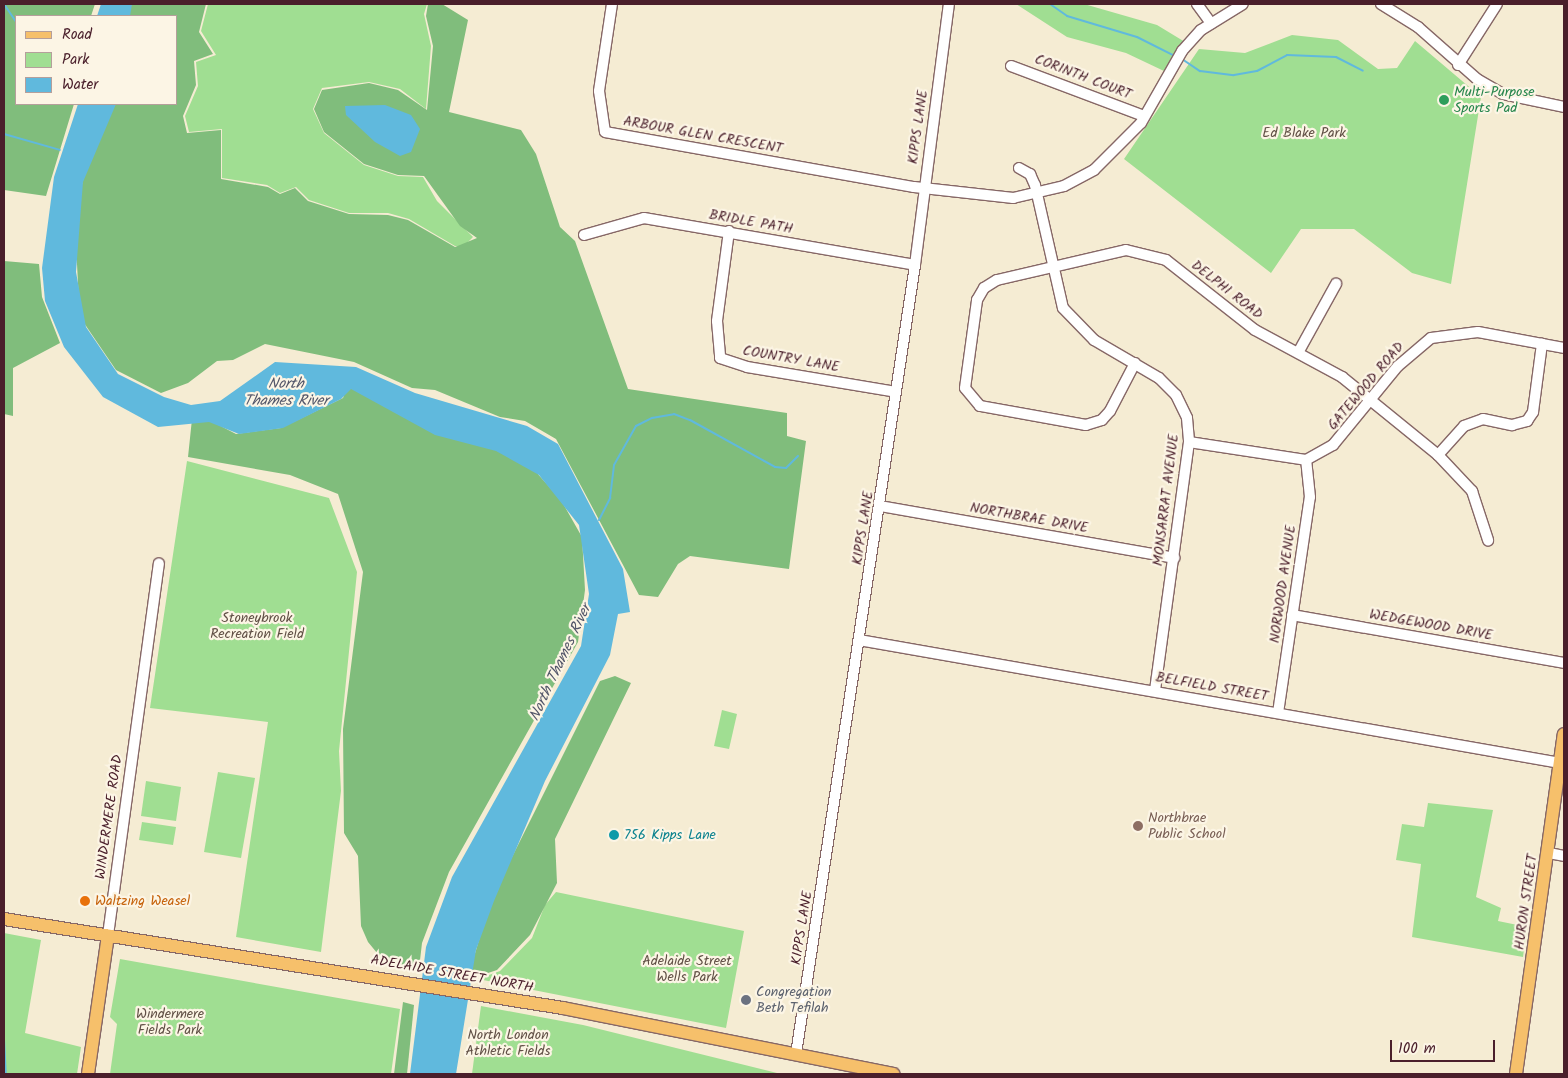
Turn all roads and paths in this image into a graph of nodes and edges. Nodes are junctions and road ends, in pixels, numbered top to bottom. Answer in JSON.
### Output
{"nodes":[{"id":1,"x":612,"y":4,"type":"edge"},
{"id":2,"x":949,"y":4,"type":"edge"},
{"id":3,"x":1197,"y":4,"type":"edge"},
{"id":4,"x":1242,"y":4,"type":"edge"},
{"id":5,"x":1384,"y":4,"type":"edge"},
{"id":6,"x":1497,"y":4,"type":"edge"},
{"id":7,"x":1211,"y":23,"type":"junction"},
{"id":8,"x":1012,"y":66,"type":"dead end"},
{"id":9,"x":1458,"y":66,"type":"junction"},
{"id":10,"x":1564,"y":107,"type":"edge"},
{"id":11,"x":1144,"y":116,"type":"junction"},
{"id":12,"x":1018,"y":168,"type":"dead end"},
{"id":13,"x":924,"y":188,"type":"junction"},
{"id":14,"x":1038,"y":194,"type":"junction"},
{"id":15,"x":729,"y":231,"type":"junction"},
{"id":16,"x":584,"y":235,"type":"dead end"},
{"id":17,"x":915,"y":265,"type":"junction"},
{"id":18,"x":1052,"y":266,"type":"junction"},
{"id":19,"x":1336,"y":284,"type":"dead end"},
{"id":20,"x":1542,"y":344,"type":"junction"},
{"id":21,"x":1564,"y":348,"type":"edge"},
{"id":22,"x":1299,"y":351,"type":"junction"},
{"id":23,"x":1135,"y":363,"type":"junction"},
{"id":24,"x":896,"y":392,"type":"junction"},
{"id":25,"x":1371,"y":400,"type":"junction"},
{"id":26,"x":1189,"y":442,"type":"junction"},
{"id":27,"x":1438,"y":455,"type":"junction"},
{"id":28,"x":1306,"y":460,"type":"junction"},
{"id":29,"x":880,"y":506,"type":"junction"},
{"id":30,"x":1488,"y":540,"type":"dead end"},
{"id":31,"x":1174,"y":558,"type":"junction"},
{"id":32,"x":160,"y":563,"type":"dead end"},
{"id":33,"x":1292,"y":615,"type":"junction"},
{"id":34,"x":859,"y":640,"type":"junction"},
{"id":35,"x":1564,"y":663,"type":"edge"},
{"id":36,"x":1155,"y":692,"type":"junction"},
{"id":37,"x":1278,"y":713,"type":"junction"},
{"id":38,"x":1564,"y":734,"type":"edge"},
{"id":39,"x":1560,"y":763,"type":"junction"},
{"id":40,"x":1549,"y":853,"type":"junction"},
{"id":41,"x":1564,"y":856,"type":"edge"},
{"id":42,"x":4,"y":919,"type":"edge"},
{"id":43,"x":108,"y":935,"type":"junction"},
{"id":44,"x":796,"y":1054,"type":"junction"},
{"id":45,"x":88,"y":1074,"type":"edge"},
{"id":46,"x":893,"y":1074,"type":"edge"},
{"id":47,"x":1516,"y":1074,"type":"edge"}],
"edges":[{"from":1,"to":13,"type":"street","name":"ARBOUR GLEN CRESCENT"},
{"from":2,"to":13,"type":"street","name":"KIPPS LANE"},
{"from":3,"to":7,"type":"street"},
{"from":4,"to":7,"type":"street"},
{"from":5,"to":9,"type":"street"},
{"from":6,"to":9,"type":"street"},
{"from":7,"to":11,"type":"street"},
{"from":8,"to":11,"type":"street","name":"CORINTH COURT"},
{"from":9,"to":10,"type":"street"},
{"from":11,"to":14,"type":"street"},
{"from":12,"to":14,"type":"street","name":"MONSARRAT AVENUE"},
{"from":13,"to":14,"type":"street"},
{"from":13,"to":17,"type":"street","name":"KIPPS LANE"},
{"from":14,"to":18,"type":"street","name":"MONSARRAT AVENUE"},
{"from":15,"to":16,"type":"street","name":"BRIDLE PATH"},
{"from":15,"to":17,"type":"street","name":"BRIDLE PATH"},
{"from":15,"to":24,"type":"street","name":"COUNTRY LANE"},
{"from":17,"to":24,"type":"street","name":"KIPPS LANE"},
{"from":18,"to":22,"type":"street","name":"DELPHI ROAD"},
{"from":18,"to":23,"type":"street","name":"MONSARRAT AVENUE"},
{"from":18,"to":23,"type":"street","name":"DELPHI ROAD"},
{"from":19,"to":22,"type":"street"},
{"from":20,"to":21,"type":"street","name":"GATEWOOD ROAD"},
{"from":20,"to":25,"type":"street","name":"GATEWOOD ROAD"},
{"from":20,"to":27,"type":"street"},
{"from":22,"to":25,"type":"street","name":"DELPHI ROAD"},
{"from":23,"to":26,"type":"street","name":"MONSARRAT AVENUE"},
{"from":24,"to":29,"type":"street","name":"KIPPS LANE"},
{"from":25,"to":27,"type":"street","name":"DELPHI ROAD"},
{"from":25,"to":28,"type":"street","name":"GATEWOOD ROAD"},
{"from":26,"to":28,"type":"street"},
{"from":26,"to":31,"type":"street","name":"MONSARRAT AVENUE"},
{"from":27,"to":30,"type":"street","name":"DELPHI ROAD"},
{"from":28,"to":33,"type":"street","name":"NORWOOD AVENUE"},
{"from":29,"to":31,"type":"street","name":"NORTHBRAE DRIVE"},
{"from":29,"to":34,"type":"street","name":"KIPPS LANE"},
{"from":31,"to":36,"type":"street","name":"MONSARRAT AVENUE"},
{"from":32,"to":43,"type":"street","name":"WINDERMERE ROAD"},
{"from":33,"to":35,"type":"street","name":"WEDGEWOOD DRIVE"},
{"from":33,"to":37,"type":"street","name":"NORWOOD AVENUE"},
{"from":34,"to":36,"type":"street","name":"BELFIELD STREET"},
{"from":34,"to":44,"type":"street","name":"KIPPS LANE"},
{"from":36,"to":37,"type":"street","name":"BELFIELD STREET"},
{"from":37,"to":39,"type":"street","name":"BELFIELD STREET"},
{"from":38,"to":39,"type":"main road","name":"HURON STREET"},
{"from":39,"to":40,"type":"main road","name":"HURON STREET"},
{"from":40,"to":41,"type":"street"},
{"from":40,"to":47,"type":"main road","name":"HURON STREET"},
{"from":42,"to":43,"type":"main road","name":"ADELAIDE STREET NORTH"},
{"from":43,"to":44,"type":"main road","name":"ADELAIDE STREET NORTH"},
{"from":43,"to":45,"type":"main road","name":"WINDERMERE ROAD"},
{"from":44,"to":46,"type":"main road","name":"ADELAIDE STREET NORTH"}]}
